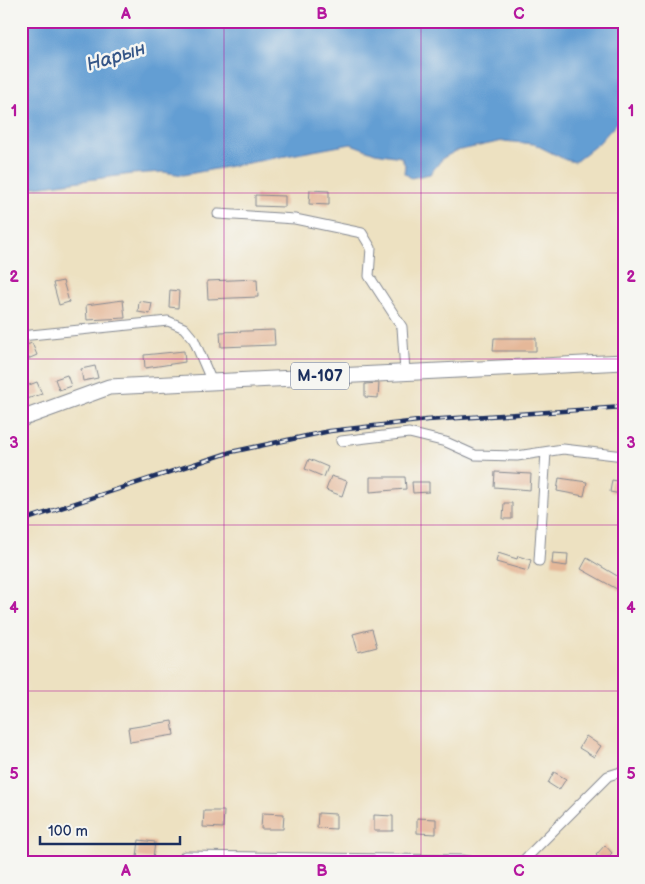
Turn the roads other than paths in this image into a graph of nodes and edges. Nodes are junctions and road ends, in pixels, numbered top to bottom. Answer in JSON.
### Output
{"nodes":[{"id":1,"x":218,"y":214,"type":"dead end"},
{"id":2,"x":21,"y":336,"type":"edge"},
{"id":3,"x":624,"y":362,"type":"edge"},
{"id":4,"x":405,"y":372,"type":"junction"},
{"id":5,"x":212,"y":382,"type":"junction"},
{"id":6,"x":21,"y":419,"type":"edge"},
{"id":7,"x":341,"y":441,"type":"dead end"},
{"id":8,"x":546,"y":452,"type":"junction"},
{"id":9,"x":624,"y":456,"type":"edge"},
{"id":10,"x":539,"y":561,"type":"dead end"},
{"id":11,"x":624,"y":771,"type":"edge"},
{"id":12,"x":185,"y":863,"type":"edge"},
{"id":13,"x":484,"y":863,"type":"edge"},
{"id":14,"x":521,"y":863,"type":"edge"}],
"edges":[{"from":1,"to":4,"type":"street"},
{"from":2,"to":5,"type":"street"},
{"from":3,"to":4,"type":"main road","number":"М-107"},
{"from":4,"to":5,"type":"main road","number":"М-107"},
{"from":5,"to":6,"type":"main road","number":"М-107"},
{"from":7,"to":8,"type":"street"},
{"from":8,"to":9,"type":"street"},
{"from":8,"to":10,"type":"street"},
{"from":11,"to":14,"type":"street"},
{"from":12,"to":13,"type":"street"}]}
